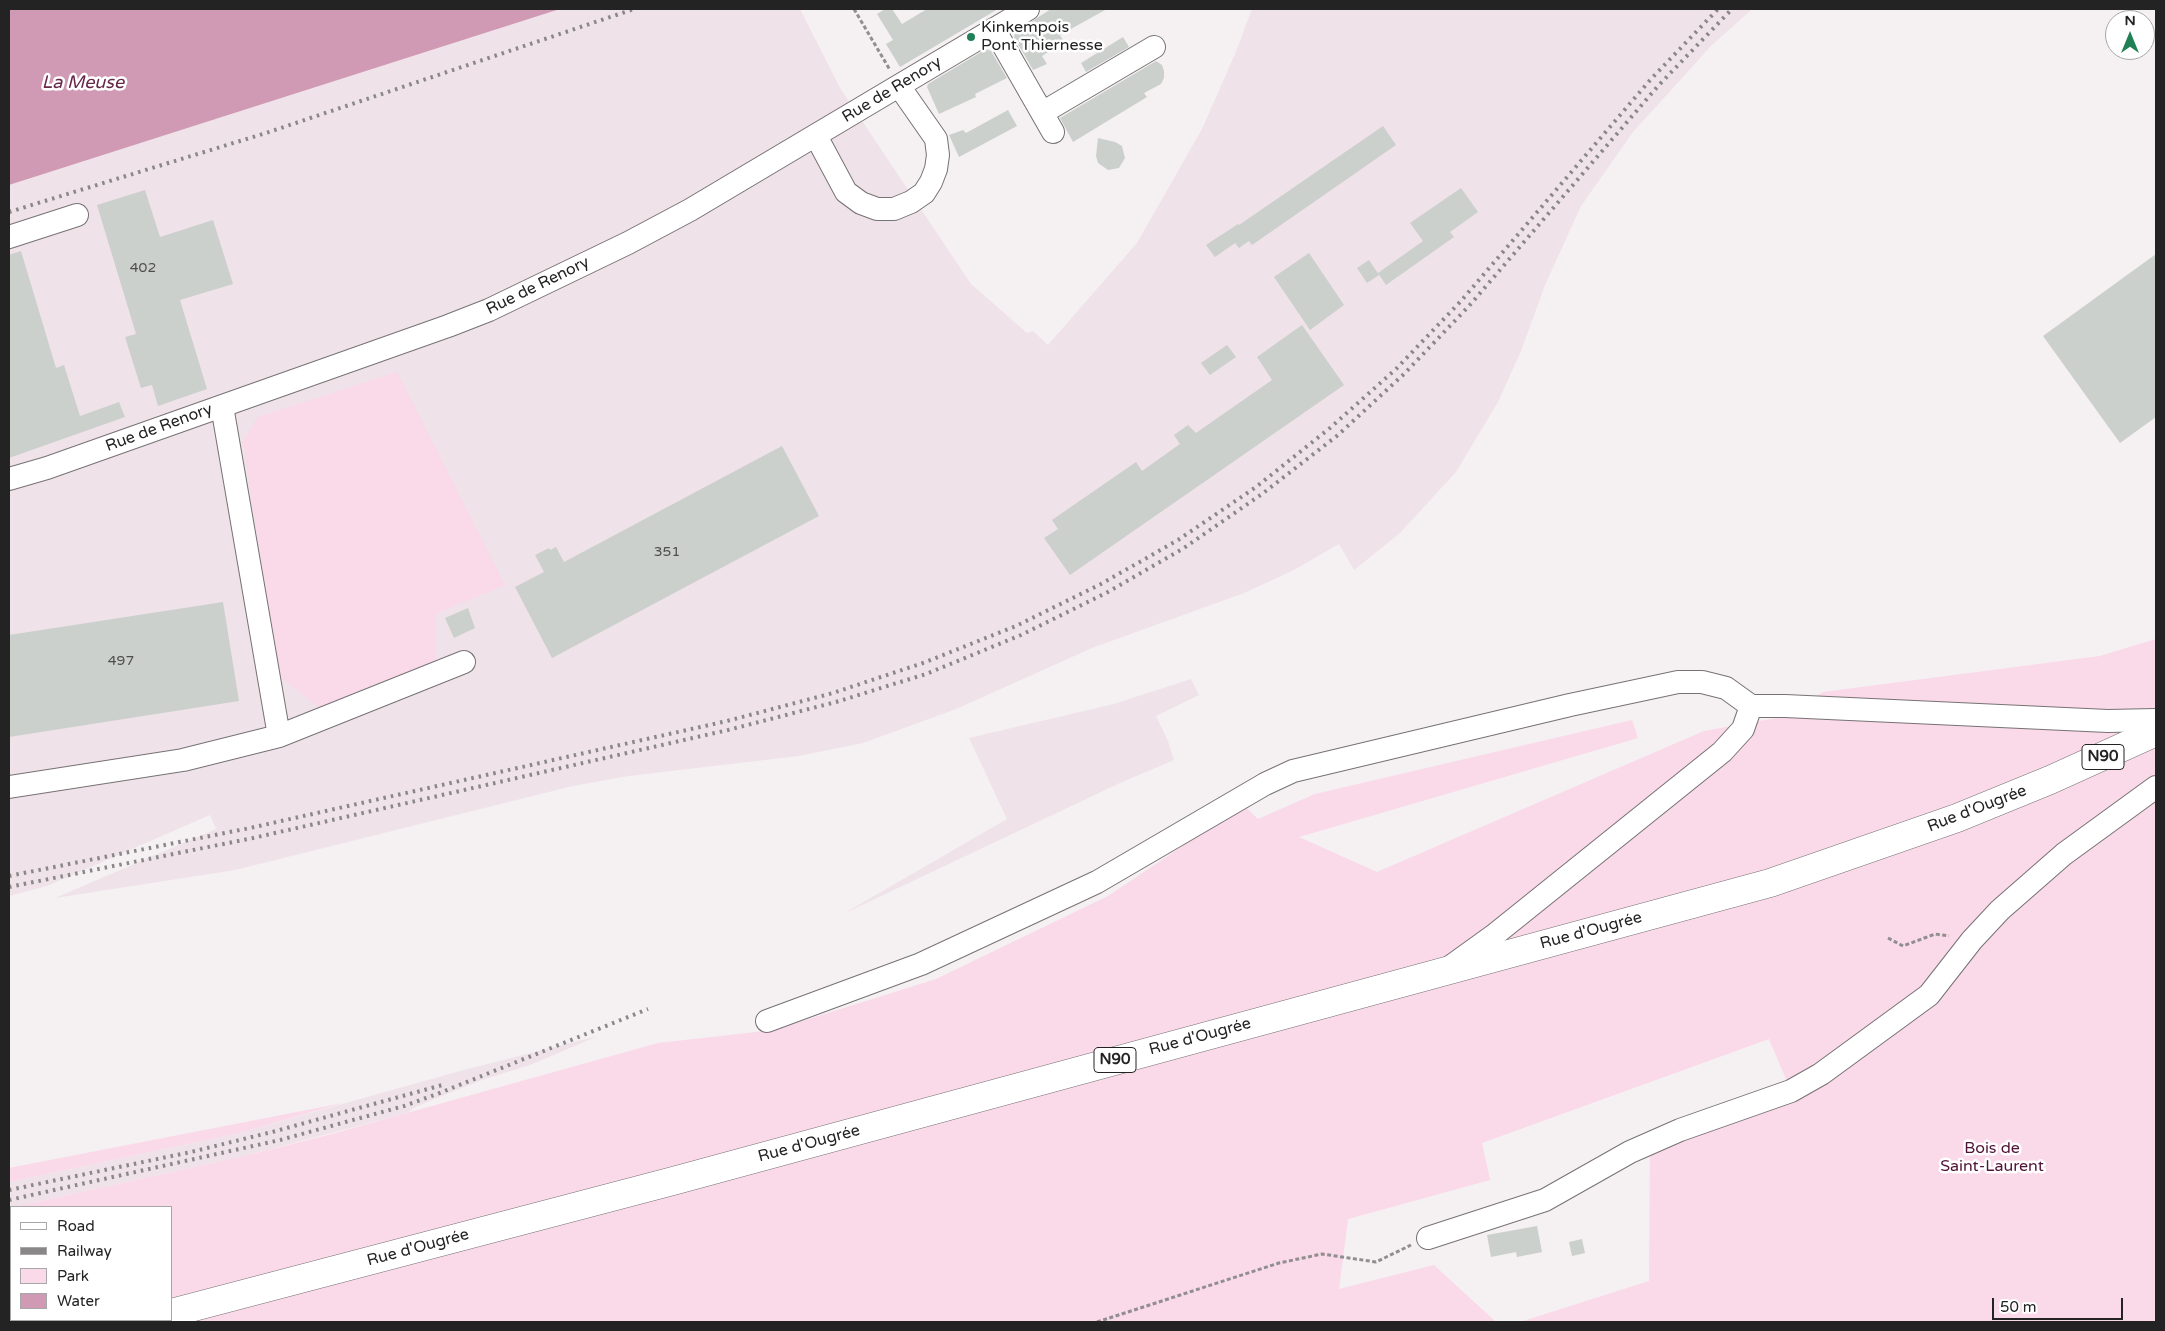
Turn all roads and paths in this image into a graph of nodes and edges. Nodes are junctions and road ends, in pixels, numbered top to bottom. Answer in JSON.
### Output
{"nodes":[{"id":1,"x":854,"y":9,"type":"edge"},
{"id":2,"x":1028,"y":9,"type":"edge"},
{"id":3,"x":994,"y":29,"type":"junction"},
{"id":4,"x":1154,"y":47,"type":"dead end"},
{"id":5,"x":899,"y":86,"type":"junction"},
{"id":6,"x":1042,"y":113,"type":"junction"},
{"id":7,"x":1053,"y":132,"type":"dead end"},
{"id":8,"x":816,"y":136,"type":"junction"},
{"id":9,"x":77,"y":215,"type":"dead end"},
{"id":10,"x":9,"y":237,"type":"edge"},
{"id":11,"x":222,"y":406,"type":"junction"},
{"id":12,"x":9,"y":479,"type":"edge"},
{"id":13,"x":464,"y":662,"type":"dead end"},
{"id":14,"x":1751,"y":706,"type":"junction"},
{"id":15,"x":2156,"y":720,"type":"edge"},
{"id":16,"x":2156,"y":732,"type":"edge"},
{"id":17,"x":279,"y":736,"type":"junction"},
{"id":18,"x":9,"y":787,"type":"edge"},
{"id":19,"x":2156,"y":787,"type":"edge"},
{"id":20,"x":1888,"y":938,"type":"dead end"},
{"id":21,"x":1972,"y":940,"type":"junction"},
{"id":22,"x":1448,"y":969,"type":"junction"},
{"id":23,"x":767,"y":1021,"type":"dead end"},
{"id":24,"x":1428,"y":1238,"type":"joint"},
{"id":25,"x":172,"y":1313,"type":"edge"},
{"id":26,"x":1097,"y":1322,"type":"edge"}],
"edges":[{"from":1,"to":5,"type":"path"},
{"from":2,"to":3,"type":"street","name":"Rue de Renory"},
{"from":3,"to":5,"type":"street","name":"Rue de Renory"},
{"from":3,"to":6,"type":"street"},
{"from":4,"to":6,"type":"street"},
{"from":5,"to":8,"type":"street","name":"Rue de Renory"},
{"from":5,"to":8,"type":"street"},
{"from":6,"to":7,"type":"street"},
{"from":8,"to":11,"type":"street","name":"Rue de Renory"},
{"from":9,"to":10,"type":"street"},
{"from":11,"to":12,"type":"street","name":"Rue de Renory"},
{"from":11,"to":17,"type":"street"},
{"from":13,"to":17,"type":"street"},
{"from":14,"to":15,"type":"street"},
{"from":14,"to":22,"type":"street"},
{"from":14,"to":23,"type":"street"},
{"from":16,"to":22,"type":"main road","name":"Rue d'Ougrée","number":"N90"},
{"from":17,"to":18,"type":"street"},
{"from":19,"to":21,"type":"street"},
{"from":20,"to":21,"type":"path"},
{"from":21,"to":24,"type":"street"},
{"from":22,"to":25,"type":"main road","name":"Rue d'Ougrée","number":"N90"},
{"from":24,"to":26,"type":"path"}]}
